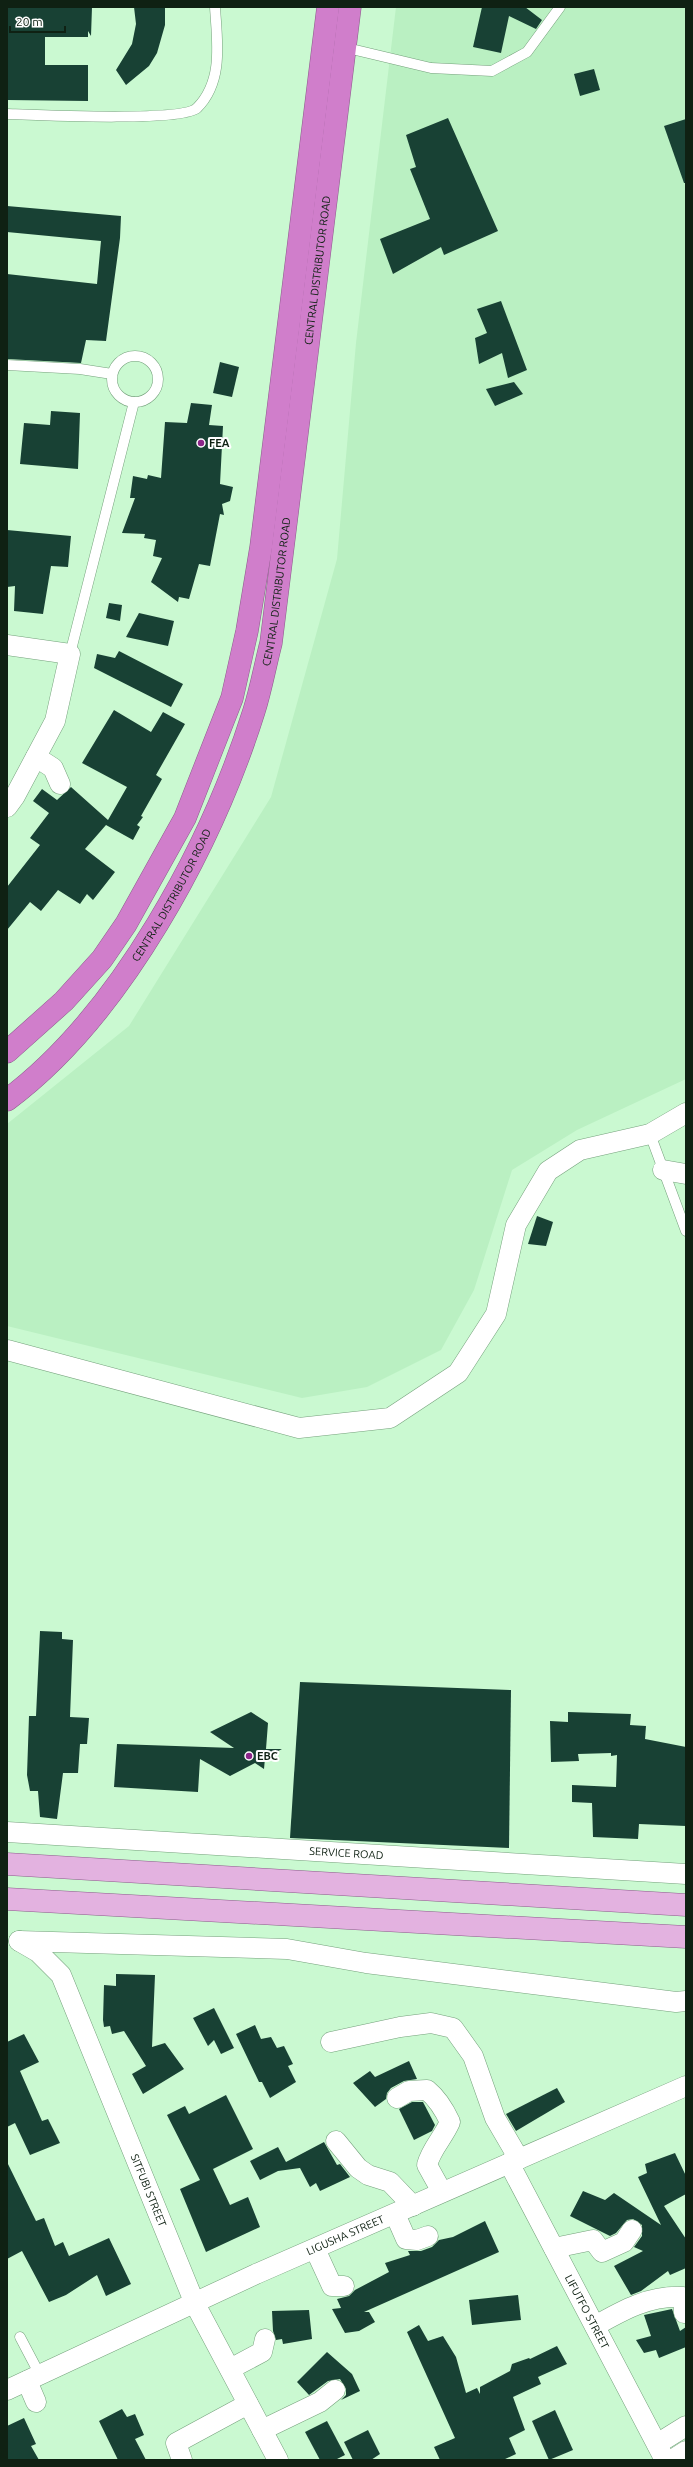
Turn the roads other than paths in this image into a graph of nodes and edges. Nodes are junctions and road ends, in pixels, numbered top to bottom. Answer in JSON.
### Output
{"nodes":[{"id":1,"x":215,"y":7,"type":"edge"},
{"id":2,"x":328,"y":7,"type":"edge"},
{"id":3,"x":350,"y":7,"type":"edge"},
{"id":4,"x":560,"y":7,"type":"edge"},
{"id":5,"x":323,"y":44,"type":"junction"},
{"id":6,"x":345,"y":47,"type":"junction"},
{"id":7,"x":7,"y":114,"type":"edge"},
{"id":8,"x":7,"y":365,"type":"edge"},
{"id":9,"x":112,"y":374,"type":"junction"},
{"id":10,"x":134,"y":402,"type":"junction"},
{"id":11,"x":7,"y":645,"type":"edge"},
{"id":12,"x":70,"y":654,"type":"junction"},
{"id":13,"x":40,"y":749,"type":"junction"},
{"id":14,"x":64,"y":760,"type":"dead end"},
{"id":15,"x":60,"y":784,"type":"dead end"},
{"id":16,"x":7,"y":807,"type":"edge"},
{"id":17,"x":7,"y":1052,"type":"edge"},
{"id":18,"x":7,"y":1100,"type":"edge"},
{"id":19,"x":686,"y":1114,"type":"edge"},
{"id":20,"x":650,"y":1134,"type":"junction"},
{"id":21,"x":664,"y":1170,"type":"junction"},
{"id":22,"x":686,"y":1174,"type":"edge"},
{"id":23,"x":686,"y":1231,"type":"edge"},
{"id":24,"x":7,"y":1350,"type":"edge"},
{"id":25,"x":7,"y":1832,"type":"edge"},
{"id":26,"x":7,"y":1864,"type":"edge"},
{"id":27,"x":686,"y":1874,"type":"edge"},
{"id":28,"x":7,"y":1899,"type":"edge"},
{"id":29,"x":686,"y":1905,"type":"edge"},
{"id":30,"x":686,"y":1937,"type":"edge"},
{"id":31,"x":13,"y":1941,"type":"edge"},
{"id":32,"x":686,"y":2001,"type":"edge"},
{"id":33,"x":331,"y":2042,"type":"dead end"},
{"id":34,"x":686,"y":2086,"type":"edge"},
{"id":35,"x":397,"y":2098,"type":"dead end"},
{"id":36,"x":336,"y":2141,"type":"dead end"},
{"id":37,"x":514,"y":2161,"type":"junction"},
{"id":38,"x":442,"y":2192,"type":"junction"},
{"id":39,"x":413,"y":2206,"type":"junction"},
{"id":40,"x":395,"y":2214,"type":"junction"},
{"id":41,"x":632,"y":2230,"type":"dead end"},
{"id":42,"x":428,"y":2236,"type":"dead end"},
{"id":43,"x":554,"y":2248,"type":"junction"},
{"id":44,"x":315,"y":2249,"type":"junction"},
{"id":45,"x":344,"y":2286,"type":"dead end"},
{"id":46,"x":195,"y":2304,"type":"junction"},
{"id":47,"x":684,"y":2313,"type":"dead end"},
{"id":48,"x":595,"y":2326,"type":"junction"},
{"id":49,"x":20,"y":2337,"type":"dead end"},
{"id":50,"x":265,"y":2340,"type":"dead end"},
{"id":51,"x":230,"y":2369,"type":"junction"},
{"id":52,"x":33,"y":2378,"type":"junction"},
{"id":53,"x":7,"y":2390,"type":"edge"},
{"id":54,"x":335,"y":2390,"type":"dead end"},
{"id":55,"x":36,"y":2402,"type":"dead end"},
{"id":56,"x":248,"y":2404,"type":"junction"},
{"id":57,"x":686,"y":2426,"type":"edge"},
{"id":58,"x":262,"y":2430,"type":"junction"},
{"id":59,"x":686,"y":2451,"type":"edge"},
{"id":60,"x":661,"y":2452,"type":"edge"},
{"id":61,"x":182,"y":2460,"type":"edge"},
{"id":62,"x":278,"y":2460,"type":"edge"},
{"id":63,"x":672,"y":2460,"type":"edge"}],
"edges":[{"from":1,"to":7,"type":"lane"},
{"from":2,"to":5,"type":"highway","name":"CENTRAL DISTRIBUTOR ROAD"},
{"from":3,"to":6,"type":"highway","name":"CENTRAL DISTRIBUTOR ROAD"},
{"from":4,"to":6,"type":"lane"},
{"from":5,"to":6,"type":"lane"},
{"from":5,"to":17,"type":"highway","name":"CENTRAL DISTRIBUTOR ROAD"},
{"from":6,"to":18,"type":"highway","name":"CENTRAL DISTRIBUTOR ROAD"},
{"from":8,"to":9,"type":"lane"},
{"from":9,"to":10,"type":"lane"},
{"from":9,"to":10,"type":"lane"},
{"from":10,"to":12,"type":"lane"},
{"from":11,"to":12,"type":"street"},
{"from":12,"to":13,"type":"street"},
{"from":13,"to":14,"type":"street"},
{"from":13,"to":15,"type":"street"},
{"from":13,"to":16,"type":"street"},
{"from":19,"to":20,"type":"street"},
{"from":20,"to":21,"type":"lane"},
{"from":20,"to":24,"type":"street"},
{"from":21,"to":22,"type":"street"},
{"from":21,"to":23,"type":"lane"},
{"from":25,"to":27,"type":"street","name":"SERVICE ROAD"},
{"from":26,"to":29,"type":"main road"},
{"from":28,"to":30,"type":"main road"},
{"from":31,"to":32,"type":"street"},
{"from":31,"to":46,"type":"street","name":"SITFUBI STREET"},
{"from":33,"to":37,"type":"street","name":"LIFUTFO STREET"},
{"from":34,"to":37,"type":"street","name":"LIGUSHA STREET"},
{"from":35,"to":38,"type":"street"},
{"from":36,"to":39,"type":"street"},
{"from":37,"to":38,"type":"street","name":"LIGUSHA STREET"},
{"from":37,"to":43,"type":"street","name":"LIFUTFO STREET"},
{"from":38,"to":39,"type":"street","name":"LIGUSHA STREET"},
{"from":39,"to":40,"type":"street","name":"LIGUSHA STREET"},
{"from":40,"to":42,"type":"street"},
{"from":40,"to":44,"type":"street","name":"LIGUSHA STREET"},
{"from":41,"to":43,"type":"street"},
{"from":43,"to":48,"type":"street","name":"LIFUTFO STREET"},
{"from":44,"to":45,"type":"street"},
{"from":44,"to":46,"type":"street","name":"LIGUSHA STREET"},
{"from":46,"to":51,"type":"street","name":"SITFUBI STREET"},
{"from":46,"to":52,"type":"street","name":"LIGUSHA STREET"},
{"from":47,"to":48,"type":"street"},
{"from":48,"to":60,"type":"street","name":"LIFUTFO STREET"},
{"from":49,"to":52,"type":"lane"},
{"from":50,"to":51,"type":"street"},
{"from":51,"to":56,"type":"street","name":"SITFUBI STREET"},
{"from":52,"to":53,"type":"street","name":"LIGUSHA STREET"},
{"from":52,"to":55,"type":"street"},
{"from":54,"to":58,"type":"street"},
{"from":56,"to":58,"type":"street","name":"SITFUBI STREET"},
{"from":56,"to":61,"type":"street"},
{"from":57,"to":60,"type":"street"},
{"from":58,"to":62,"type":"street","name":"SITFUBI STREET"},
{"from":59,"to":63,"type":"street"}]}
